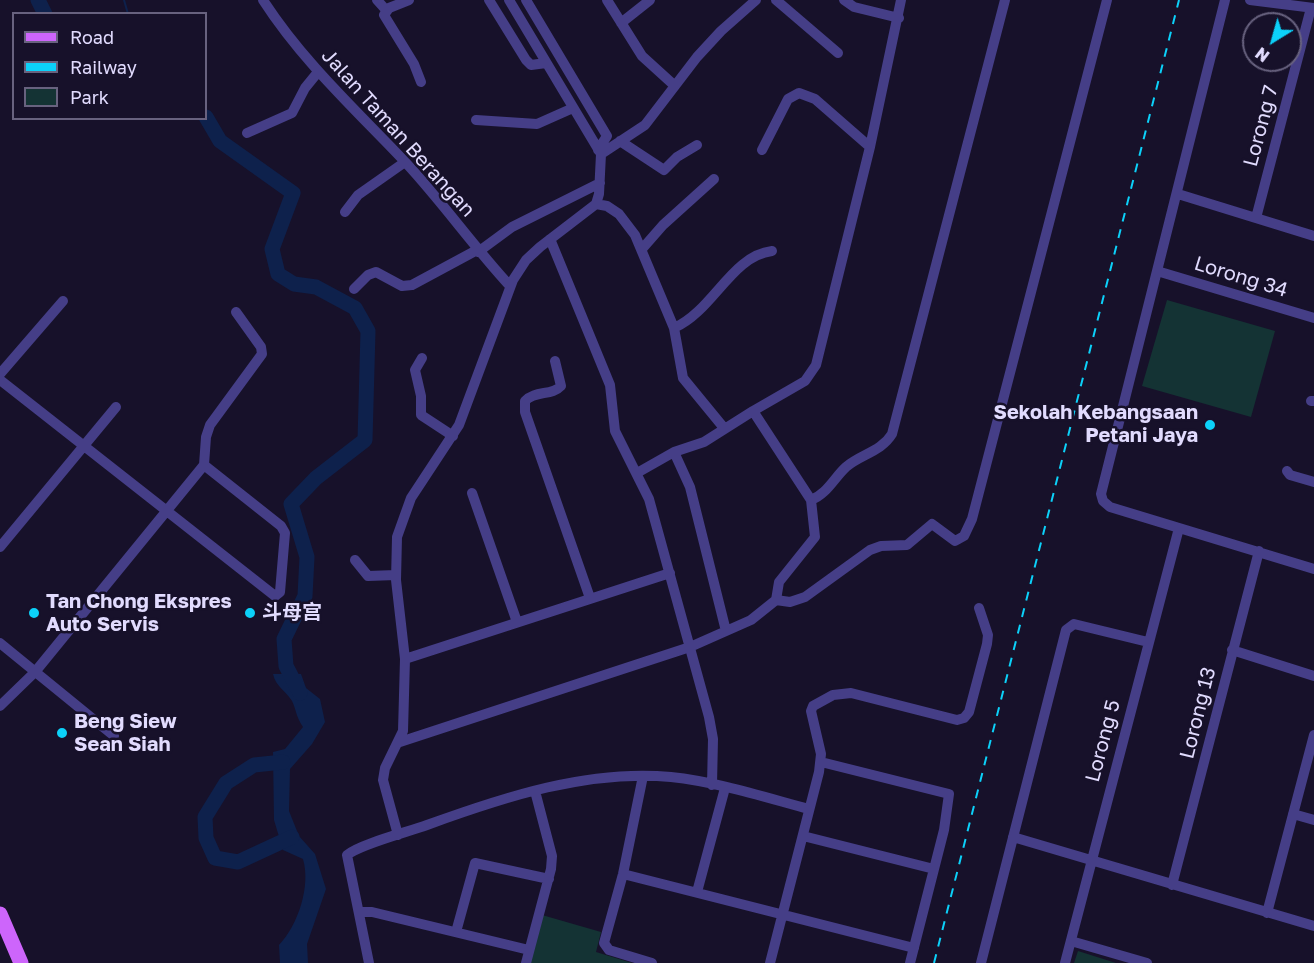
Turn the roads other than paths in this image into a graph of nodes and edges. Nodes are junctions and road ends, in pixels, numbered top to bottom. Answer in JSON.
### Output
{"nodes":[{"id":1,"x":263,"y":0,"type":"edge"},
{"id":2,"x":377,"y":0,"type":"edge"},
{"id":3,"x":409,"y":0,"type":"edge"},
{"id":4,"x":489,"y":0,"type":"edge"},
{"id":5,"x":509,"y":0,"type":"edge"},
{"id":6,"x":526,"y":0,"type":"edge"},
{"id":7,"x":607,"y":0,"type":"edge"},
{"id":8,"x":650,"y":0,"type":"edge"},
{"id":9,"x":756,"y":0,"type":"edge"},
{"id":10,"x":776,"y":0,"type":"edge"},
{"id":11,"x":844,"y":0,"type":"edge"},
{"id":12,"x":901,"y":0,"type":"edge"},
{"id":13,"x":1005,"y":0,"type":"edge"},
{"id":14,"x":1107,"y":0,"type":"edge"},
{"id":15,"x":1225,"y":0,"type":"edge"},
{"id":16,"x":1250,"y":0,"type":"edge"},
{"id":17,"x":1312,"y":8,"type":"edge"},
{"id":18,"x":386,"y":10,"type":"junction"},
{"id":19,"x":898,"y":18,"type":"junction"},
{"id":20,"x":621,"y":23,"type":"junction"},
{"id":21,"x":838,"y":53,"type":"dead end"},
{"id":22,"x":546,"y":63,"type":"junction"},
{"id":23,"x":318,"y":72,"type":"junction"},
{"id":24,"x":420,"y":82,"type":"dead end"},
{"id":25,"x":675,"y":86,"type":"junction"},
{"id":26,"x":573,"y":108,"type":"junction"},
{"id":27,"x":477,"y":120,"type":"dead end"},
{"id":28,"x":247,"y":133,"type":"dead end"},
{"id":29,"x":620,"y":141,"type":"junction"},
{"id":30,"x":697,"y":145,"type":"dead end"},
{"id":31,"x":870,"y":147,"type":"junction"},
{"id":32,"x":762,"y":150,"type":"dead end"},
{"id":33,"x":599,"y":152,"type":"junction"},
{"id":34,"x":405,"y":162,"type":"junction"},
{"id":35,"x":714,"y":179,"type":"dead end"},
{"id":36,"x":600,"y":183,"type":"junction"},
{"id":37,"x":1178,"y":194,"type":"junction"},
{"id":38,"x":596,"y":204,"type":"junction"},
{"id":39,"x":345,"y":212,"type":"dead end"},
{"id":40,"x":1256,"y":218,"type":"junction"},
{"id":41,"x":1314,"y":236,"type":"edge"},
{"id":42,"x":550,"y":239,"type":"junction"},
{"id":43,"x":642,"y":249,"type":"junction"},
{"id":44,"x":478,"y":251,"type":"junction"},
{"id":45,"x":772,"y":252,"type":"dead end"},
{"id":46,"x":1157,"y":271,"type":"junction"},
{"id":47,"x":510,"y":286,"type":"junction"},
{"id":48,"x":354,"y":289,"type":"dead end"},
{"id":49,"x":63,"y":301,"type":"dead end"},
{"id":50,"x":236,"y":312,"type":"dead end"},
{"id":51,"x":1314,"y":318,"type":"edge"},
{"id":52,"x":674,"y":328,"type":"junction"},
{"id":53,"x":422,"y":358,"type":"dead end"},
{"id":54,"x":555,"y":361,"type":"dead end"},
{"id":55,"x":0,"y":374,"type":"edge"},
{"id":56,"x":0,"y":380,"type":"edge"},
{"id":57,"x":116,"y":407,"type":"dead end"},
{"id":58,"x":753,"y":411,"type":"junction"},
{"id":59,"x":724,"y":428,"type":"junction"},
{"id":60,"x":453,"y":436,"type":"junction"},
{"id":61,"x":84,"y":446,"type":"junction"},
{"id":62,"x":674,"y":452,"type":"junction"},
{"id":63,"x":204,"y":465,"type":"junction"},
{"id":64,"x":1287,"y":471,"type":"dead end"},
{"id":65,"x":637,"y":473,"type":"junction"},
{"id":66,"x":1314,"y":482,"type":"edge"},
{"id":67,"x":472,"y":493,"type":"dead end"},
{"id":68,"x":811,"y":500,"type":"junction"},
{"id":69,"x":167,"y":512,"type":"junction"},
{"id":70,"x":1179,"y":528,"type":"junction"},
{"id":71,"x":0,"y":547,"type":"edge"},
{"id":72,"x":1259,"y":551,"type":"junction"},
{"id":73,"x":355,"y":560,"type":"dead end"},
{"id":74,"x":1314,"y":568,"type":"edge"},
{"id":75,"x":670,"y":573,"type":"junction"},
{"id":76,"x":396,"y":575,"type":"junction"},
{"id":77,"x":590,"y":598,"type":"junction"},
{"id":78,"x":776,"y":600,"type":"junction"},
{"id":79,"x":979,"y":608,"type":"dead end"},
{"id":80,"x":517,"y":622,"type":"junction"},
{"id":81,"x":726,"y":632,"type":"junction"},
{"id":82,"x":1148,"y":642,"type":"junction"},
{"id":83,"x":0,"y":643,"type":"edge"},
{"id":84,"x":690,"y":647,"type":"junction"},
{"id":85,"x":1232,"y":650,"type":"junction"},
{"id":86,"x":405,"y":659,"type":"junction"},
{"id":87,"x":35,"y":672,"type":"junction"},
{"id":88,"x":1314,"y":676,"type":"edge"},
{"id":89,"x":0,"y":706,"type":"edge"},
{"id":90,"x":1314,"y":735,"type":"edge"},
{"id":91,"x":114,"y":736,"type":"dead end"},
{"id":92,"x":400,"y":742,"type":"junction"},
{"id":93,"x":821,"y":762,"type":"junction"},
{"id":94,"x":643,"y":776,"type":"junction"},
{"id":95,"x":712,"y":785,"type":"junction"},
{"id":96,"x":725,"y":788,"type":"junction"},
{"id":97,"x":535,"y":791,"type":"junction"},
{"id":98,"x":809,"y":809,"type":"junction"},
{"id":99,"x":1293,"y":814,"type":"junction"},
{"id":100,"x":1314,"y":820,"type":"edge"},
{"id":101,"x":398,"y":836,"type":"junction"},
{"id":102,"x":803,"y":836,"type":"junction"},
{"id":103,"x":1013,"y":837,"type":"junction"},
{"id":104,"x":1092,"y":860,"type":"junction"},
{"id":105,"x":934,"y":869,"type":"junction"},
{"id":106,"x":623,"y":874,"type":"junction"},
{"id":107,"x":549,"y":879,"type":"junction"},
{"id":108,"x":1172,"y":885,"type":"junction"},
{"id":109,"x":698,"y":892,"type":"junction"},
{"id":110,"x":359,"y":912,"type":"junction"},
{"id":111,"x":1267,"y":913,"type":"junction"},
{"id":112,"x":0,"y":914,"type":"edge"},
{"id":113,"x":783,"y":915,"type":"junction"},
{"id":114,"x":1314,"y":926,"type":"edge"},
{"id":115,"x":456,"y":932,"type":"junction"},
{"id":116,"x":1071,"y":941,"type":"junction"},
{"id":117,"x":914,"y":948,"type":"junction"},
{"id":118,"x":529,"y":950,"type":"junction"},
{"id":119,"x":21,"y":963,"type":"edge"},
{"id":120,"x":369,"y":963,"type":"edge"},
{"id":121,"x":526,"y":963,"type":"edge"},
{"id":122,"x":652,"y":963,"type":"edge"},
{"id":123,"x":770,"y":963,"type":"edge"},
{"id":124,"x":910,"y":963,"type":"edge"},
{"id":125,"x":981,"y":963,"type":"edge"},
{"id":126,"x":1065,"y":963,"type":"edge"},
{"id":127,"x":1147,"y":963,"type":"edge"}],
"edges":[{"from":1,"to":23,"type":"street","name":"Jalan Taman Berangan"},
{"from":2,"to":18,"type":"street"},
{"from":3,"to":18,"type":"street"},
{"from":4,"to":22,"type":"street"},
{"from":5,"to":22,"type":"street"},
{"from":6,"to":33,"type":"street"},
{"from":7,"to":20,"type":"street"},
{"from":8,"to":20,"type":"street"},
{"from":9,"to":25,"type":"street"},
{"from":10,"to":21,"type":"street"},
{"from":11,"to":19,"type":"street"},
{"from":12,"to":19,"type":"street"},
{"from":13,"to":68,"type":"street"},
{"from":14,"to":78,"type":"street"},
{"from":15,"to":37,"type":"street"},
{"from":16,"to":17,"type":"street"},
{"from":17,"to":40,"type":"street","name":"Lorong 7"},
{"from":18,"to":24,"type":"street"},
{"from":19,"to":31,"type":"street"},
{"from":20,"to":25,"type":"street"},
{"from":22,"to":26,"type":"street"},
{"from":23,"to":28,"type":"street"},
{"from":23,"to":34,"type":"street","name":"Jalan Taman Berangan"},
{"from":25,"to":29,"type":"street"},
{"from":26,"to":27,"type":"street"},
{"from":26,"to":33,"type":"street"},
{"from":29,"to":30,"type":"street"},
{"from":29,"to":33,"type":"street"},
{"from":31,"to":32,"type":"street"},
{"from":31,"to":58,"type":"street"},
{"from":33,"to":36,"type":"street"},
{"from":34,"to":39,"type":"street"},
{"from":34,"to":44,"type":"street","name":"Jalan Taman Berangan"},
{"from":35,"to":43,"type":"street"},
{"from":36,"to":38,"type":"street"},
{"from":36,"to":44,"type":"street"},
{"from":37,"to":40,"type":"street"},
{"from":37,"to":46,"type":"street"},
{"from":38,"to":42,"type":"street"},
{"from":38,"to":43,"type":"street"},
{"from":40,"to":41,"type":"street"},
{"from":42,"to":47,"type":"street"},
{"from":42,"to":65,"type":"street"},
{"from":43,"to":52,"type":"street"},
{"from":44,"to":47,"type":"street","name":"Jalan Taman Berangan"},
{"from":44,"to":48,"type":"street"},
{"from":45,"to":52,"type":"street"},
{"from":46,"to":51,"type":"street","name":"Lorong 34"},
{"from":46,"to":70,"type":"street"},
{"from":47,"to":60,"type":"street"},
{"from":49,"to":55,"type":"street"},
{"from":50,"to":63,"type":"street"},
{"from":52,"to":59,"type":"street"},
{"from":53,"to":60,"type":"street"},
{"from":54,"to":77,"type":"street"},
{"from":56,"to":61,"type":"street"},
{"from":57,"to":61,"type":"street"},
{"from":58,"to":59,"type":"street"},
{"from":58,"to":68,"type":"street"},
{"from":59,"to":62,"type":"street"},
{"from":60,"to":76,"type":"street"},
{"from":61,"to":69,"type":"street"},
{"from":61,"to":71,"type":"street"},
{"from":62,"to":65,"type":"street"},
{"from":62,"to":81,"type":"street"},
{"from":63,"to":69,"type":"street"},
{"from":63,"to":69,"type":"street"},
{"from":64,"to":66,"type":"street"},
{"from":65,"to":75,"type":"street"},
{"from":67,"to":80,"type":"street"},
{"from":68,"to":78,"type":"street"},
{"from":69,"to":87,"type":"street"},
{"from":70,"to":72,"type":"street"},
{"from":70,"to":82,"type":"street","name":"Lorong 5"},
{"from":72,"to":74,"type":"street"},
{"from":72,"to":85,"type":"street","name":"Lorong 13"},
{"from":73,"to":76,"type":"street"},
{"from":75,"to":77,"type":"street"},
{"from":75,"to":84,"type":"street"},
{"from":76,"to":86,"type":"street"},
{"from":77,"to":80,"type":"street"},
{"from":78,"to":81,"type":"street"},
{"from":79,"to":93,"type":"street"},
{"from":80,"to":86,"type":"street"},
{"from":81,"to":84,"type":"street"},
{"from":82,"to":103,"type":"street"},
{"from":82,"to":104,"type":"street","name":"Lorong 5"},
{"from":83,"to":87,"type":"street"},
{"from":84,"to":92,"type":"street"},
{"from":84,"to":95,"type":"street"},
{"from":85,"to":88,"type":"street"},
{"from":85,"to":108,"type":"street","name":"Lorong 13"},
{"from":86,"to":92,"type":"street"},
{"from":87,"to":89,"type":"street"},
{"from":87,"to":91,"type":"street"},
{"from":90,"to":99,"type":"street"},
{"from":92,"to":101,"type":"street"},
{"from":93,"to":98,"type":"street"},
{"from":93,"to":105,"type":"street"},
{"from":94,"to":95,"type":"street"},
{"from":94,"to":97,"type":"street"},
{"from":94,"to":106,"type":"street"},
{"from":95,"to":96,"type":"street"},
{"from":96,"to":98,"type":"street"},
{"from":96,"to":109,"type":"street"},
{"from":97,"to":101,"type":"street"},
{"from":97,"to":107,"type":"street"},
{"from":98,"to":102,"type":"street"},
{"from":99,"to":100,"type":"street"},
{"from":99,"to":111,"type":"street"},
{"from":101,"to":110,"type":"street"},
{"from":102,"to":105,"type":"street"},
{"from":102,"to":113,"type":"street"},
{"from":103,"to":104,"type":"street"},
{"from":103,"to":125,"type":"street"},
{"from":104,"to":108,"type":"street"},
{"from":104,"to":116,"type":"street","name":"Lorong 5"},
{"from":105,"to":117,"type":"street"},
{"from":106,"to":109,"type":"street"},
{"from":106,"to":122,"type":"street"},
{"from":107,"to":115,"type":"street"},
{"from":107,"to":118,"type":"street"},
{"from":108,"to":111,"type":"street"},
{"from":109,"to":113,"type":"street"},
{"from":110,"to":115,"type":"street"},
{"from":110,"to":120,"type":"street"},
{"from":111,"to":114,"type":"street"},
{"from":112,"to":119,"type":"main road"},
{"from":113,"to":117,"type":"street"},
{"from":113,"to":123,"type":"street"},
{"from":115,"to":118,"type":"street"},
{"from":116,"to":126,"type":"street","name":"Lorong 5"},
{"from":116,"to":127,"type":"street"},
{"from":117,"to":124,"type":"street"},
{"from":118,"to":121,"type":"street"}]}
